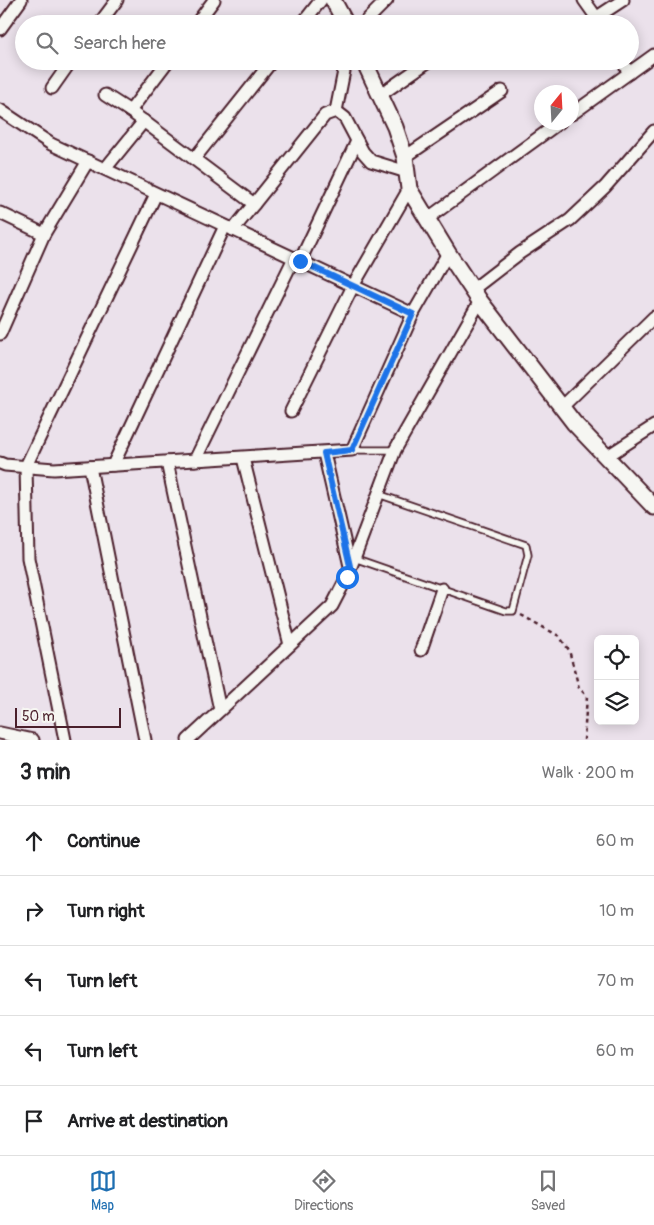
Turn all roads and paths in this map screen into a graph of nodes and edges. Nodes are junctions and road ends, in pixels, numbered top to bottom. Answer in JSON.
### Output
{"nodes":[{"id":1,"x":21,"y":0,"type":"edge"},
{"id":2,"x":117,"y":0,"type":"edge"},
{"id":3,"x":214,"y":0,"type":"edge"},
{"id":4,"x":321,"y":0,"type":"edge"},
{"id":5,"x":333,"y":0,"type":"edge"},
{"id":6,"x":387,"y":0,"type":"edge"},
{"id":7,"x":584,"y":0,"type":"edge"},
{"id":8,"x":623,"y":0,"type":"edge"},
{"id":9,"x":106,"y":15,"type":"edge"},
{"id":10,"x":203,"y":15,"type":"edge"},
{"id":11,"x":309,"y":15,"type":"edge"},
{"id":12,"x":341,"y":15,"type":"edge"},
{"id":13,"x":371,"y":15,"type":"edge"},
{"id":14,"x":595,"y":15,"type":"edge"},
{"id":15,"x":605,"y":15,"type":"edge"},
{"id":16,"x":0,"y":29,"type":"edge"},
{"id":17,"x":654,"y":55,"type":"edge"},
{"id":18,"x":639,"y":66,"type":"edge"},
{"id":19,"x":65,"y":70,"type":"edge"},
{"id":20,"x":161,"y":70,"type":"edge"},
{"id":21,"x":265,"y":70,"type":"edge"},
{"id":22,"x":344,"y":70,"type":"edge"},
{"id":23,"x":368,"y":70,"type":"edge"},
{"id":24,"x":416,"y":70,"type":"edge"},
{"id":25,"x":627,"y":70,"type":"edge"},
{"id":26,"x":633,"y":70,"type":"edge"},
{"id":27,"x":629,"y":73,"type":"junction"},
{"id":28,"x":52,"y":88,"type":"dead end"},
{"id":29,"x":502,"y":91,"type":"dead end"},
{"id":30,"x":105,"y":95,"type":"dead end"},
{"id":31,"x":380,"y":95,"type":"junction"},
{"id":32,"x":579,"y":109,"type":"edge"},
{"id":33,"x":0,"y":110,"type":"edge"},
{"id":34,"x":130,"y":111,"type":"junction"},
{"id":35,"x":336,"y":111,"type":"junction"},
{"id":36,"x":144,"y":121,"type":"junction"},
{"id":37,"x":549,"y":130,"type":"edge"},
{"id":38,"x":654,"y":131,"type":"edge"},
{"id":39,"x":357,"y":141,"type":"junction"},
{"id":40,"x":194,"y":159,"type":"junction"},
{"id":41,"x":88,"y":161,"type":"junction"},
{"id":42,"x":406,"y":164,"type":"junction"},
{"id":43,"x":105,"y":169,"type":"junction"},
{"id":44,"x":409,"y":189,"type":"junction"},
{"id":45,"x":156,"y":194,"type":"junction"},
{"id":46,"x":254,"y":204,"type":"junction"},
{"id":47,"x":0,"y":214,"type":"edge"},
{"id":48,"x":427,"y":218,"type":"junction"},
{"id":49,"x":229,"y":228,"type":"junction"},
{"id":50,"x":44,"y":234,"type":"junction"},
{"id":51,"x":448,"y":253,"type":"junction"},
{"id":52,"x":297,"y":260,"type":"junction"},
{"id":53,"x":353,"y":286,"type":"junction"},
{"id":54,"x":476,"y":295,"type":"junction"},
{"id":55,"x":413,"y":314,"type":"junction"},
{"id":56,"x":654,"y":317,"type":"edge"},
{"id":57,"x":0,"y":334,"type":"edge"},
{"id":58,"x":562,"y":407,"type":"junction"},
{"id":59,"x":291,"y":411,"type":"dead end"},
{"id":60,"x":654,"y":426,"type":"edge"},
{"id":61,"x":352,"y":450,"type":"junction"},
{"id":62,"x":395,"y":450,"type":"junction"},
{"id":63,"x":324,"y":453,"type":"junction"},
{"id":64,"x":606,"y":457,"type":"junction"},
{"id":65,"x":243,"y":458,"type":"junction"},
{"id":66,"x":196,"y":460,"type":"junction"},
{"id":67,"x":167,"y":462,"type":"junction"},
{"id":68,"x":0,"y":463,"type":"edge"},
{"id":69,"x":113,"y":465,"type":"junction"},
{"id":70,"x":26,"y":466,"type":"junction"},
{"id":71,"x":90,"y":467,"type":"junction"},
{"id":72,"x":378,"y":494,"type":"junction"},
{"id":73,"x":654,"y":507,"type":"edge"},
{"id":74,"x":352,"y":562,"type":"junction"},
{"id":75,"x":442,"y":588,"type":"junction"},
{"id":76,"x":513,"y":610,"type":"junction"},
{"id":77,"x":290,"y":645,"type":"junction"},
{"id":78,"x":421,"y":650,"type":"dead end"},
{"id":79,"x":220,"y":710,"type":"junction"},
{"id":80,"x":0,"y":733,"type":"edge"},
{"id":81,"x":33,"y":740,"type":"edge"},
{"id":82,"x":64,"y":740,"type":"edge"},
{"id":83,"x":144,"y":740,"type":"edge"},
{"id":84,"x":188,"y":740,"type":"edge"},
{"id":85,"x":584,"y":740,"type":"edge"}],
"edges":[{"from":1,"to":16,"type":"street"},
{"from":2,"to":9,"type":"street"},
{"from":3,"to":10,"type":"street"},
{"from":4,"to":11,"type":"street"},
{"from":5,"to":12,"type":"street"},
{"from":6,"to":13,"type":"street"},
{"from":7,"to":14,"type":"street"},
{"from":8,"to":15,"type":"street"},
{"from":17,"to":18,"type":"street"},
{"from":19,"to":28,"type":"street"},
{"from":20,"to":34,"type":"street"},
{"from":21,"to":40,"type":"street"},
{"from":22,"to":35,"type":"street"},
{"from":23,"to":31,"type":"street"},
{"from":24,"to":31,"type":"street"},
{"from":25,"to":27,"type":"street"},
{"from":26,"to":27,"type":"street"},
{"from":27,"to":32,"type":"street"},
{"from":29,"to":42,"type":"street"},
{"from":30,"to":34,"type":"street"},
{"from":31,"to":42,"type":"street"},
{"from":33,"to":41,"type":"street"},
{"from":34,"to":36,"type":"street"},
{"from":35,"to":39,"type":"street"},
{"from":35,"to":46,"type":"street"},
{"from":36,"to":40,"type":"street"},
{"from":36,"to":43,"type":"street"},
{"from":37,"to":48,"type":"street"},
{"from":38,"to":54,"type":"street"},
{"from":39,"to":42,"type":"street"},
{"from":39,"to":52,"type":"street"},
{"from":40,"to":46,"type":"street"},
{"from":41,"to":43,"type":"street"},
{"from":41,"to":50,"type":"street"},
{"from":42,"to":44,"type":"street"},
{"from":43,"to":45,"type":"street"},
{"from":44,"to":48,"type":"street"},
{"from":44,"to":53,"type":"street"},
{"from":45,"to":49,"type":"street"},
{"from":45,"to":70,"type":"street"},
{"from":46,"to":49,"type":"street"},
{"from":47,"to":50,"type":"street"},
{"from":48,"to":51,"type":"street"},
{"from":49,"to":52,"type":"street"},
{"from":49,"to":69,"type":"street"},
{"from":50,"to":57,"type":"street"},
{"from":51,"to":54,"type":"street"},
{"from":51,"to":55,"type":"street"},
{"from":52,"to":53,"type":"street"},
{"from":52,"to":66,"type":"street"},
{"from":53,"to":55,"type":"street"},
{"from":53,"to":59,"type":"street"},
{"from":54,"to":58,"type":"street"},
{"from":54,"to":62,"type":"street"},
{"from":55,"to":61,"type":"street"},
{"from":56,"to":58,"type":"street"},
{"from":58,"to":64,"type":"street"},
{"from":60,"to":64,"type":"street"},
{"from":61,"to":62,"type":"lane"},
{"from":61,"to":63,"type":"street"},
{"from":62,"to":72,"type":"street"},
{"from":63,"to":65,"type":"street"},
{"from":63,"to":74,"type":"street"},
{"from":64,"to":73,"type":"street"},
{"from":65,"to":66,"type":"street"},
{"from":65,"to":77,"type":"street"},
{"from":66,"to":67,"type":"street"},
{"from":67,"to":69,"type":"street"},
{"from":67,"to":79,"type":"street"},
{"from":68,"to":70,"type":"street"},
{"from":69,"to":71,"type":"street"},
{"from":70,"to":71,"type":"street"},
{"from":70,"to":82,"type":"street"},
{"from":71,"to":83,"type":"street"},
{"from":72,"to":74,"type":"street"},
{"from":72,"to":76,"type":"lane"},
{"from":74,"to":75,"type":"lane"},
{"from":74,"to":77,"type":"street"},
{"from":75,"to":76,"type":"lane"},
{"from":75,"to":78,"type":"street"},
{"from":76,"to":85,"type":"path"},
{"from":77,"to":79,"type":"street"},
{"from":79,"to":84,"type":"street"},
{"from":80,"to":81,"type":"street"}]}
